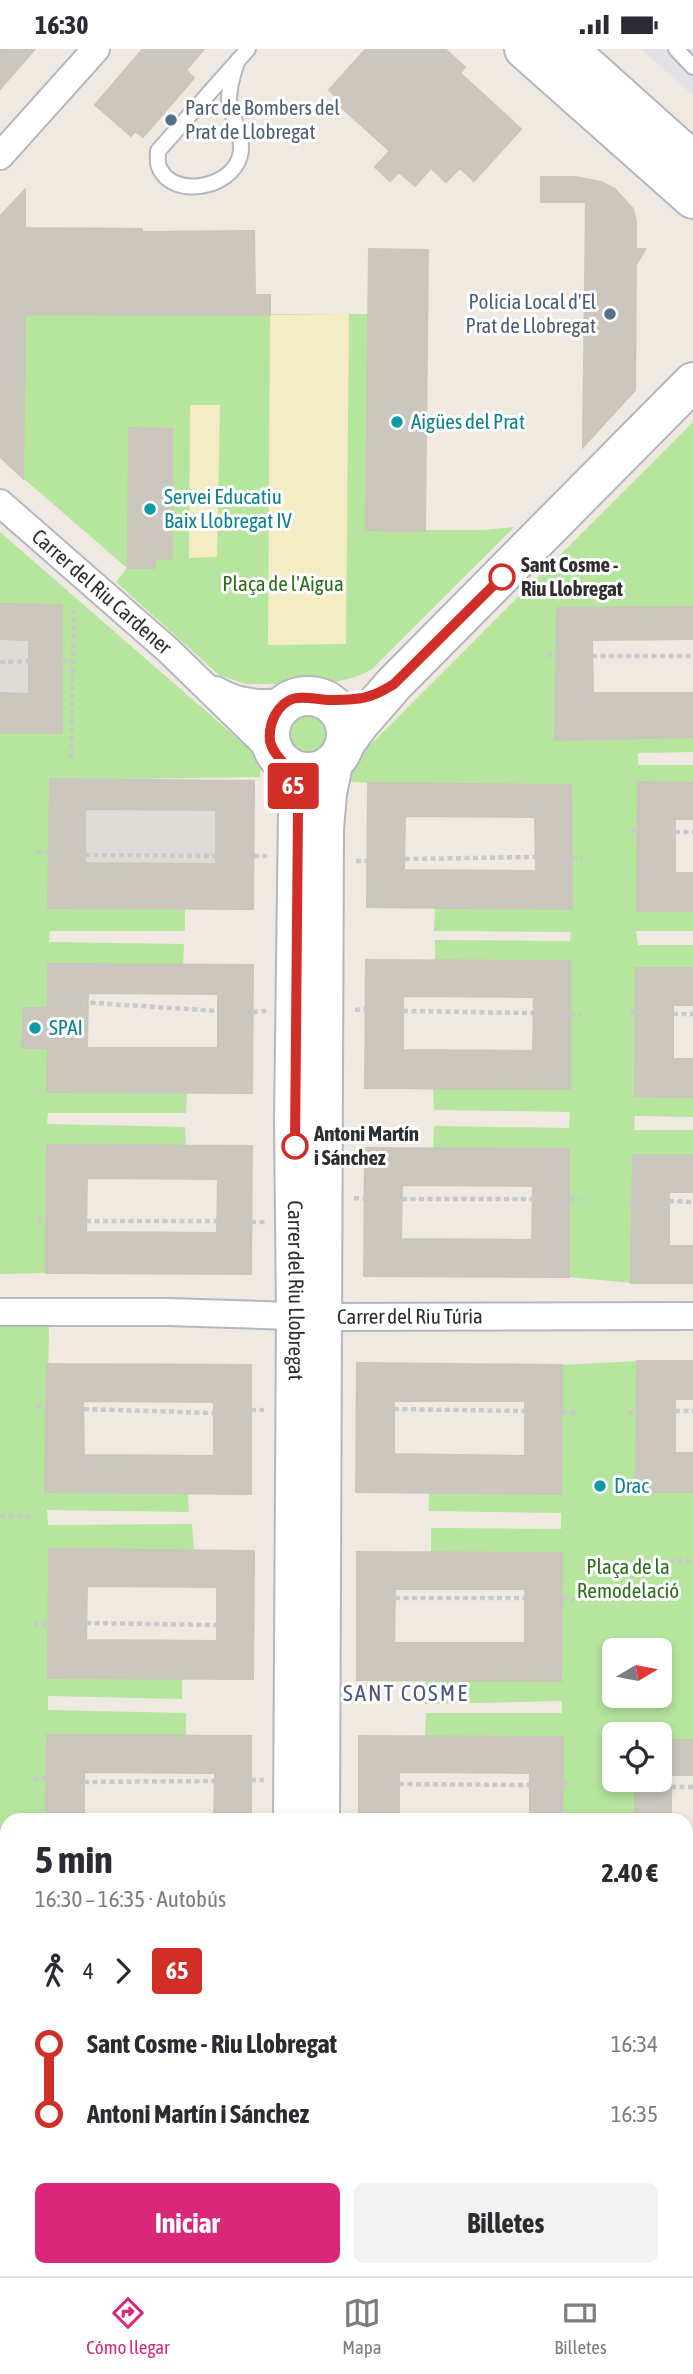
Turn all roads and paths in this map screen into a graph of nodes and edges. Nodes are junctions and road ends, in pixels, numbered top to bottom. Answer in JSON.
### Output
{"nodes":[{"id":1,"x":96,"y":49,"type":"edge"},
{"id":2,"x":248,"y":49,"type":"edge"},
{"id":3,"x":524,"y":49,"type":"edge"},
{"id":4,"x":568,"y":49,"type":"edge"},
{"id":5,"x":676,"y":49,"type":"edge"},
{"id":6,"x":237,"y":62,"type":"junction"},
{"id":7,"x":693,"y":67,"type":"edge"},
{"id":8,"x":193,"y":111,"type":"junction"},
{"id":9,"x":234,"y":115,"type":"junction"},
{"id":10,"x":0,"y":156,"type":"edge"},
{"id":11,"x":693,"y":161,"type":"edge"},
{"id":12,"x":693,"y":199,"type":"edge"},
{"id":13,"x":693,"y":382,"type":"edge"},
{"id":14,"x":0,"y":503,"type":"edge"},
{"id":15,"x":74,"y":611,"type":"dead end"},
{"id":16,"x":547,"y":655,"type":"dead end"},
{"id":17,"x":556,"y":655,"type":"dead end"},
{"id":18,"x":592,"y":656,"type":"dead end"},
{"id":19,"x":693,"y":656,"type":"edge"},
{"id":20,"x":29,"y":661,"type":"dead end"},
{"id":21,"x":62,"y":661,"type":"dead end"},
{"id":22,"x":73,"y":661,"type":"junction"},
{"id":23,"x":0,"y":662,"type":"edge"},
{"id":24,"x":202,"y":682,"type":"junction"},
{"id":25,"x":394,"y":684,"type":"junction"},
{"id":26,"x":307,"y":700,"type":"junction"},
{"id":27,"x":339,"y":753,"type":"junction"},
{"id":28,"x":71,"y":758,"type":"dead end"},
{"id":29,"x":280,"y":760,"type":"junction"},
{"id":30,"x":675,"y":832,"type":"dead end"},
{"id":31,"x":693,"y":832,"type":"edge"},
{"id":32,"x":37,"y":852,"type":"dead end"},
{"id":33,"x":49,"y":853,"type":"dead end"},
{"id":34,"x":85,"y":855,"type":"dead end"},
{"id":35,"x":216,"y":856,"type":"dead end"},
{"id":36,"x":536,"y":857,"type":"dead end"},
{"id":37,"x":572,"y":858,"type":"dead end"},
{"id":38,"x":583,"y":858,"type":"dead end"},
{"id":39,"x":405,"y":859,"type":"dead end"},
{"id":40,"x":356,"y":861,"type":"dead end"},
{"id":41,"x":367,"y":861,"type":"dead end"},
{"id":42,"x":48,"y":1000,"type":"dead end"},
{"id":43,"x":366,"y":1009,"type":"dead end"},
{"id":44,"x":355,"y":1010,"type":"dead end"},
{"id":45,"x":218,"y":1011,"type":"dead end"},
{"id":46,"x":403,"y":1011,"type":"dead end"},
{"id":47,"x":533,"y":1013,"type":"dead end"},
{"id":48,"x":570,"y":1014,"type":"dead end"},
{"id":49,"x":581,"y":1014,"type":"dead end"},
{"id":50,"x":673,"y":1014,"type":"dead end"},
{"id":51,"x":693,"y":1014,"type":"edge"},
{"id":52,"x":354,"y":1198,"type":"dead end"},
{"id":53,"x":365,"y":1199,"type":"dead end"},
{"id":54,"x":402,"y":1199,"type":"dead end"},
{"id":55,"x":533,"y":1199,"type":"dead end"},
{"id":56,"x":569,"y":1199,"type":"dead end"},
{"id":57,"x":580,"y":1200,"type":"dead end"},
{"id":58,"x":669,"y":1201,"type":"dead end"},
{"id":59,"x":693,"y":1202,"type":"edge"},
{"id":60,"x":37,"y":1219,"type":"dead end"},
{"id":61,"x":47,"y":1219,"type":"dead end"},
{"id":62,"x":86,"y":1221,"type":"dead end"},
{"id":63,"x":217,"y":1221,"type":"dead end"},
{"id":64,"x":0,"y":1312,"type":"edge"},
{"id":65,"x":309,"y":1316,"type":"junction"},
{"id":66,"x":693,"y":1316,"type":"edge"},
{"id":67,"x":36,"y":1407,"type":"dead end"},
{"id":68,"x":46,"y":1407,"type":"dead end"},
{"id":69,"x":83,"y":1409,"type":"dead end"},
{"id":70,"x":394,"y":1409,"type":"dead end"},
{"id":71,"x":525,"y":1411,"type":"dead end"},
{"id":72,"x":675,"y":1411,"type":"dead end"},
{"id":73,"x":693,"y":1411,"type":"edge"},
{"id":74,"x":562,"y":1412,"type":"dead end"},
{"id":75,"x":214,"y":1413,"type":"dead end"},
{"id":76,"x":577,"y":1413,"type":"dead end"},
{"id":77,"x":628,"y":1413,"type":"dead end"},
{"id":78,"x":636,"y":1413,"type":"dead end"},
{"id":79,"x":0,"y":1517,"type":"edge"},
{"id":80,"x":35,"y":1517,"type":"dead end"},
{"id":81,"x":693,"y":1562,"type":"edge"},
{"id":82,"x":627,"y":1568,"type":"dead end"},
{"id":83,"x":395,"y":1598,"type":"dead end"},
{"id":84,"x":525,"y":1598,"type":"dead end"},
{"id":85,"x":562,"y":1598,"type":"dead end"},
{"id":86,"x":574,"y":1600,"type":"dead end"},
{"id":87,"x":86,"y":1623,"type":"dead end"},
{"id":88,"x":34,"y":1624,"type":"dead end"},
{"id":89,"x":48,"y":1624,"type":"dead end"},
{"id":90,"x":217,"y":1625,"type":"dead end"},
{"id":91,"x":46,"y":1778,"type":"dead end"},
{"id":92,"x":33,"y":1779,"type":"dead end"},
{"id":93,"x":214,"y":1781,"type":"dead end"},
{"id":94,"x":84,"y":1782,"type":"dead end"},
{"id":95,"x":562,"y":1783,"type":"dead end"},
{"id":96,"x":572,"y":1783,"type":"dead end"},
{"id":97,"x":399,"y":1784,"type":"dead end"},
{"id":98,"x":530,"y":1785,"type":"dead end"},
{"id":99,"x":672,"y":1787,"type":"edge"},
{"id":100,"x":693,"y":1787,"type":"edge"},
{"id":101,"x":293,"y":1813,"type":"edge"},
{"id":102,"x":320,"y":1813,"type":"edge"}],
"edges":[{"from":1,"to":10,"type":"street"},
{"from":2,"to":6,"type":"lane"},
{"from":3,"to":12,"type":"street"},
{"from":4,"to":11,"type":"street"},
{"from":5,"to":7,"type":"lane"},
{"from":6,"to":8,"type":"lane"},
{"from":6,"to":9,"type":"lane"},
{"from":8,"to":9,"type":"lane"},
{"from":8,"to":9,"type":"lane"},
{"from":13,"to":25,"type":"street"},
{"from":14,"to":24,"type":"street","name":"Carrer del Riu Cardener"},
{"from":15,"to":22,"type":"path"},
{"from":16,"to":17,"type":"path"},
{"from":18,"to":19,"type":"path"},
{"from":20,"to":23,"type":"path"},
{"from":21,"to":22,"type":"path"},
{"from":22,"to":28,"type":"path"},
{"from":24,"to":26,"type":"street","name":"Carrer del Riu Cardener"},
{"from":24,"to":29,"type":"street","name":"Carrer del Riu Cardener"},
{"from":25,"to":26,"type":"street"},
{"from":25,"to":27,"type":"street"},
{"from":26,"to":27,"type":"street"},
{"from":26,"to":29,"type":"street"},
{"from":27,"to":29,"type":"street"},
{"from":27,"to":65,"type":"street","name":"Carrer del Riu Llobregat"},
{"from":29,"to":65,"type":"street","name":"Carrer del Riu Llobregat"},
{"from":30,"to":31,"type":"path"},
{"from":32,"to":33,"type":"path"},
{"from":34,"to":35,"type":"path"},
{"from":36,"to":39,"type":"path"},
{"from":37,"to":38,"type":"path"},
{"from":40,"to":41,"type":"path"},
{"from":42,"to":45,"type":"path"},
{"from":43,"to":44,"type":"path"},
{"from":46,"to":47,"type":"path"},
{"from":48,"to":49,"type":"path"},
{"from":50,"to":51,"type":"path"},
{"from":52,"to":53,"type":"path"},
{"from":54,"to":55,"type":"path"},
{"from":56,"to":57,"type":"path"},
{"from":58,"to":59,"type":"path"},
{"from":60,"to":61,"type":"path"},
{"from":62,"to":63,"type":"path"},
{"from":64,"to":65,"type":"street","name":"Carrer del Riu Túria"},
{"from":65,"to":66,"type":"street","name":"Carrer del Riu Túria"},
{"from":65,"to":101,"type":"street","name":"Carrer del Riu Llobregat"},
{"from":65,"to":102,"type":"street","name":"Carrer del Riu Llobregat"},
{"from":67,"to":68,"type":"path"},
{"from":69,"to":75,"type":"path"},
{"from":70,"to":71,"type":"path"},
{"from":72,"to":73,"type":"path"},
{"from":74,"to":76,"type":"path"},
{"from":77,"to":78,"type":"path"},
{"from":79,"to":80,"type":"path"},
{"from":81,"to":82,"type":"path"},
{"from":83,"to":84,"type":"path"},
{"from":85,"to":86,"type":"path"},
{"from":87,"to":90,"type":"path"},
{"from":88,"to":89,"type":"path"},
{"from":91,"to":92,"type":"path"},
{"from":93,"to":94,"type":"path"},
{"from":95,"to":96,"type":"path"},
{"from":97,"to":98,"type":"path"},
{"from":99,"to":100,"type":"path"}]}
